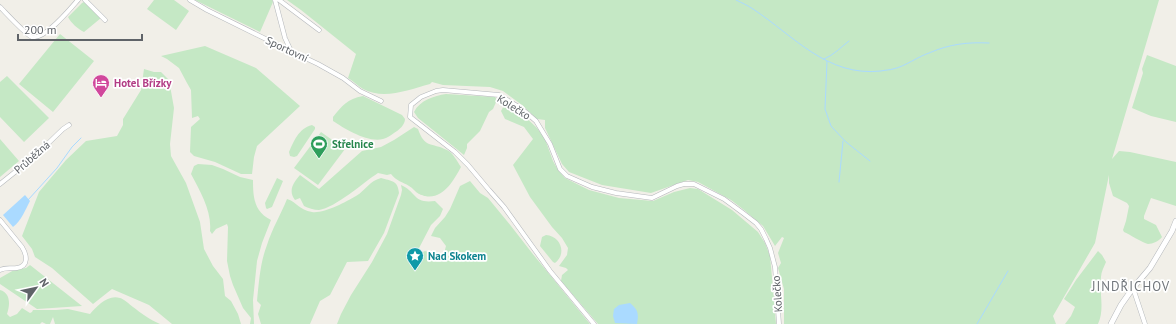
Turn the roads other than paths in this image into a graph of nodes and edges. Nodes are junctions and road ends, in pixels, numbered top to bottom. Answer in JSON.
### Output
{"nodes":[{"id":1,"x":78,"y":0,"type":"edge"},
{"id":2,"x":85,"y":0,"type":"edge"},
{"id":3,"x":190,"y":0,"type":"edge"},
{"id":4,"x":275,"y":0,"type":"edge"},
{"id":5,"x":280,"y":0,"type":"edge"},
{"id":6,"x":0,"y":7,"type":"edge"},
{"id":7,"x":105,"y":20,"type":"dead end"},
{"id":8,"x":319,"y":30,"type":"dead end"},
{"id":9,"x":292,"y":51,"type":"junction"},
{"id":10,"x":381,"y":101,"type":"dead end"},
{"id":11,"x":69,"y":125,"type":"dead end"},
{"id":12,"x":0,"y":184,"type":"edge"},
{"id":13,"x":0,"y":220,"type":"edge"},
{"id":14,"x":1176,"y":221,"type":"edge"},
{"id":15,"x":0,"y":270,"type":"edge"},
{"id":16,"x":1133,"y":288,"type":"junction"},
{"id":17,"x":594,"y":324,"type":"edge"},
{"id":18,"x":779,"y":324,"type":"edge"},
{"id":19,"x":1111,"y":324,"type":"edge"},
{"id":20,"x":1145,"y":324,"type":"edge"}],
"edges":[{"from":1,"to":6,"type":"street"},
{"from":2,"to":7,"type":"street"},
{"from":3,"to":9,"type":"street","name":"Sportovní"},
{"from":4,"to":9,"type":"street"},
{"from":5,"to":8,"type":"street"},
{"from":9,"to":10,"type":"street","name":"Sportovní"},
{"from":11,"to":12,"type":"street","name":"Průběžná"},
{"from":13,"to":15,"type":"street"},
{"from":14,"to":16,"type":"street"},
{"from":16,"to":19,"type":"street"},
{"from":16,"to":20,"type":"street"},
{"from":17,"to":18,"type":"street","name":"Kolečko"}]}
